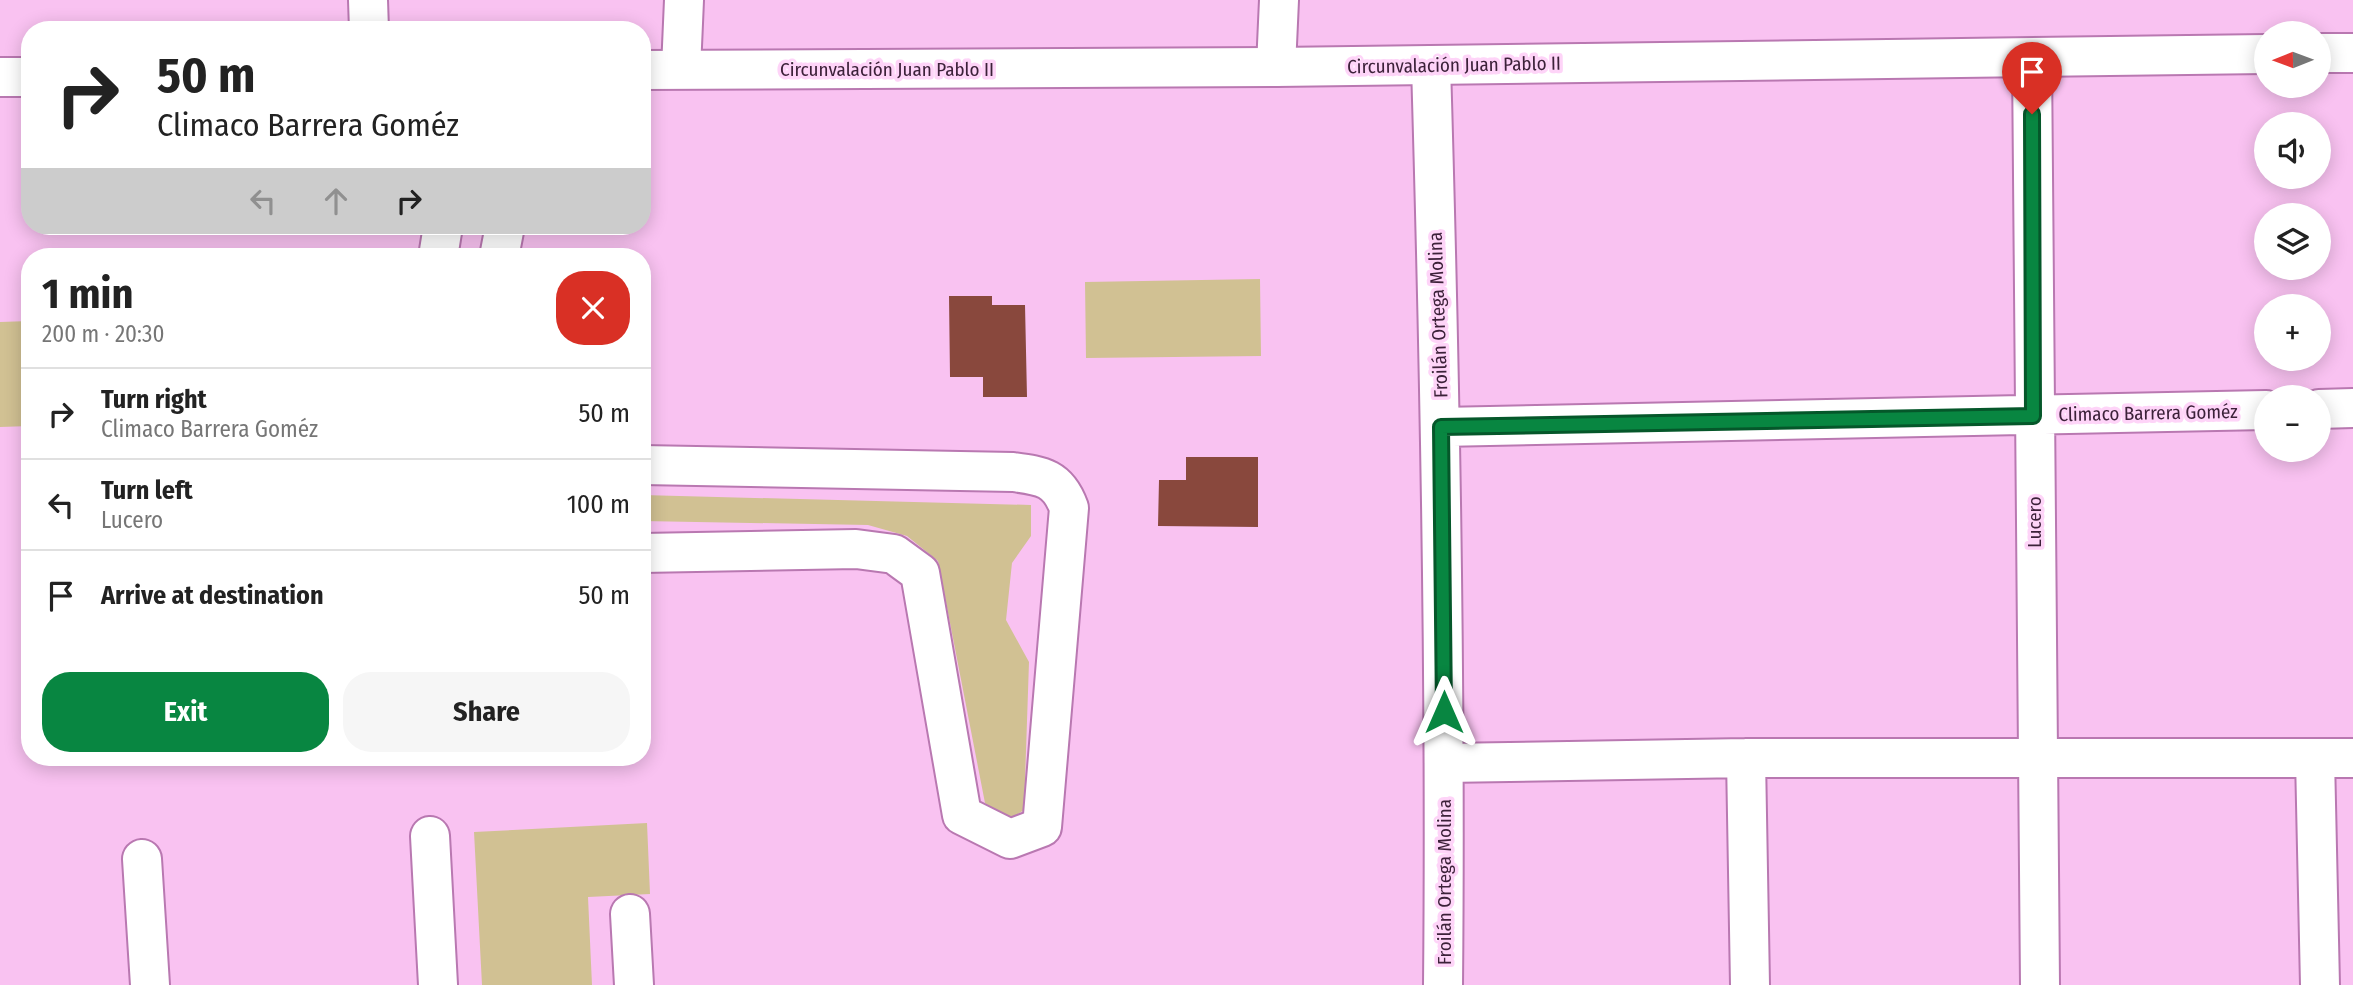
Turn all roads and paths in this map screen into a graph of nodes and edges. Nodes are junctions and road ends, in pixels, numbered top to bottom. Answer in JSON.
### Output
{"nodes":[{"id":1,"x":368,"y":0,"type":"edge"},
{"id":2,"x":684,"y":0,"type":"edge"},
{"id":3,"x":1279,"y":0,"type":"edge"},
{"id":4,"x":369,"y":21,"type":"edge"},
{"id":5,"x":2331,"y":53,"type":"edge"},
{"id":6,"x":2353,"y":53,"type":"edge"},
{"id":7,"x":2254,"y":54,"type":"edge"},
{"id":8,"x":2032,"y":59,"type":"junction"},
{"id":9,"x":1431,"y":65,"type":"junction"},
{"id":10,"x":1276,"y":67,"type":"junction"},
{"id":11,"x":651,"y":69,"type":"edge"},
{"id":12,"x":681,"y":69,"type":"junction"},
{"id":13,"x":0,"y":77,"type":"edge"},
{"id":14,"x":21,"y":77,"type":"edge"},
{"id":15,"x":2353,"y":408,"type":"edge"},
{"id":16,"x":2331,"y":409,"type":"edge"},
{"id":17,"x":2254,"y":410,"type":"edge"},
{"id":18,"x":2033,"y":416,"type":"junction"},
{"id":19,"x":1441,"y":427,"type":"junction"},
{"id":20,"x":651,"y":465,"type":"edge"},
{"id":21,"x":651,"y":553,"type":"edge"},
{"id":22,"x":2036,"y":757,"type":"junction"},
{"id":23,"x":1746,"y":758,"type":"junction"},
{"id":24,"x":2315,"y":758,"type":"junction"},
{"id":25,"x":2353,"y":758,"type":"edge"},
{"id":26,"x":1445,"y":763,"type":"junction"},
{"id":27,"x":430,"y":836,"type":"dead end"},
{"id":28,"x":142,"y":859,"type":"dead end"},
{"id":29,"x":630,"y":914,"type":"dead end"},
{"id":30,"x":150,"y":985,"type":"edge"},
{"id":31,"x":438,"y":985,"type":"edge"},
{"id":32,"x":634,"y":985,"type":"edge"},
{"id":33,"x":1443,"y":985,"type":"edge"},
{"id":34,"x":1750,"y":985,"type":"edge"},
{"id":35,"x":2040,"y":985,"type":"edge"},
{"id":36,"x":2320,"y":985,"type":"edge"}],
"edges":[{"from":1,"to":4,"type":"street"},
{"from":2,"to":12,"type":"street"},
{"from":3,"to":10,"type":"street"},
{"from":5,"to":6,"type":"street"},
{"from":7,"to":8,"type":"street","name":"Circunvalación Juan Pablo II"},
{"from":8,"to":9,"type":"street","name":"Circunvalación Juan Pablo II"},
{"from":8,"to":18,"type":"street","name":"Lucero"},
{"from":9,"to":10,"type":"street","name":"Circunvalación Juan Pablo II"},
{"from":9,"to":19,"type":"street","name":"Froilán Ortega Molina"},
{"from":10,"to":12,"type":"street","name":"Circunvalación Juan Pablo II"},
{"from":11,"to":12,"type":"street","name":"Circunvalación Juan Pablo II"},
{"from":13,"to":14,"type":"street"},
{"from":15,"to":16,"type":"street"},
{"from":17,"to":18,"type":"street","name":"Climaco Barrera Goméz"},
{"from":18,"to":19,"type":"street","name":"Climaco Barrera Goméz"},
{"from":18,"to":22,"type":"street","name":"Lucero"},
{"from":19,"to":26,"type":"street","name":"Froilán Ortega Molina"},
{"from":20,"to":21,"type":"street"},
{"from":22,"to":23,"type":"street"},
{"from":22,"to":24,"type":"street"},
{"from":22,"to":35,"type":"street","name":"Lucero"},
{"from":23,"to":26,"type":"street"},
{"from":23,"to":34,"type":"street"},
{"from":24,"to":25,"type":"street"},
{"from":24,"to":36,"type":"street"},
{"from":26,"to":33,"type":"street","name":"Froilán Ortega Molina"},
{"from":27,"to":31,"type":"street"},
{"from":28,"to":30,"type":"street"},
{"from":29,"to":32,"type":"street"}]}
